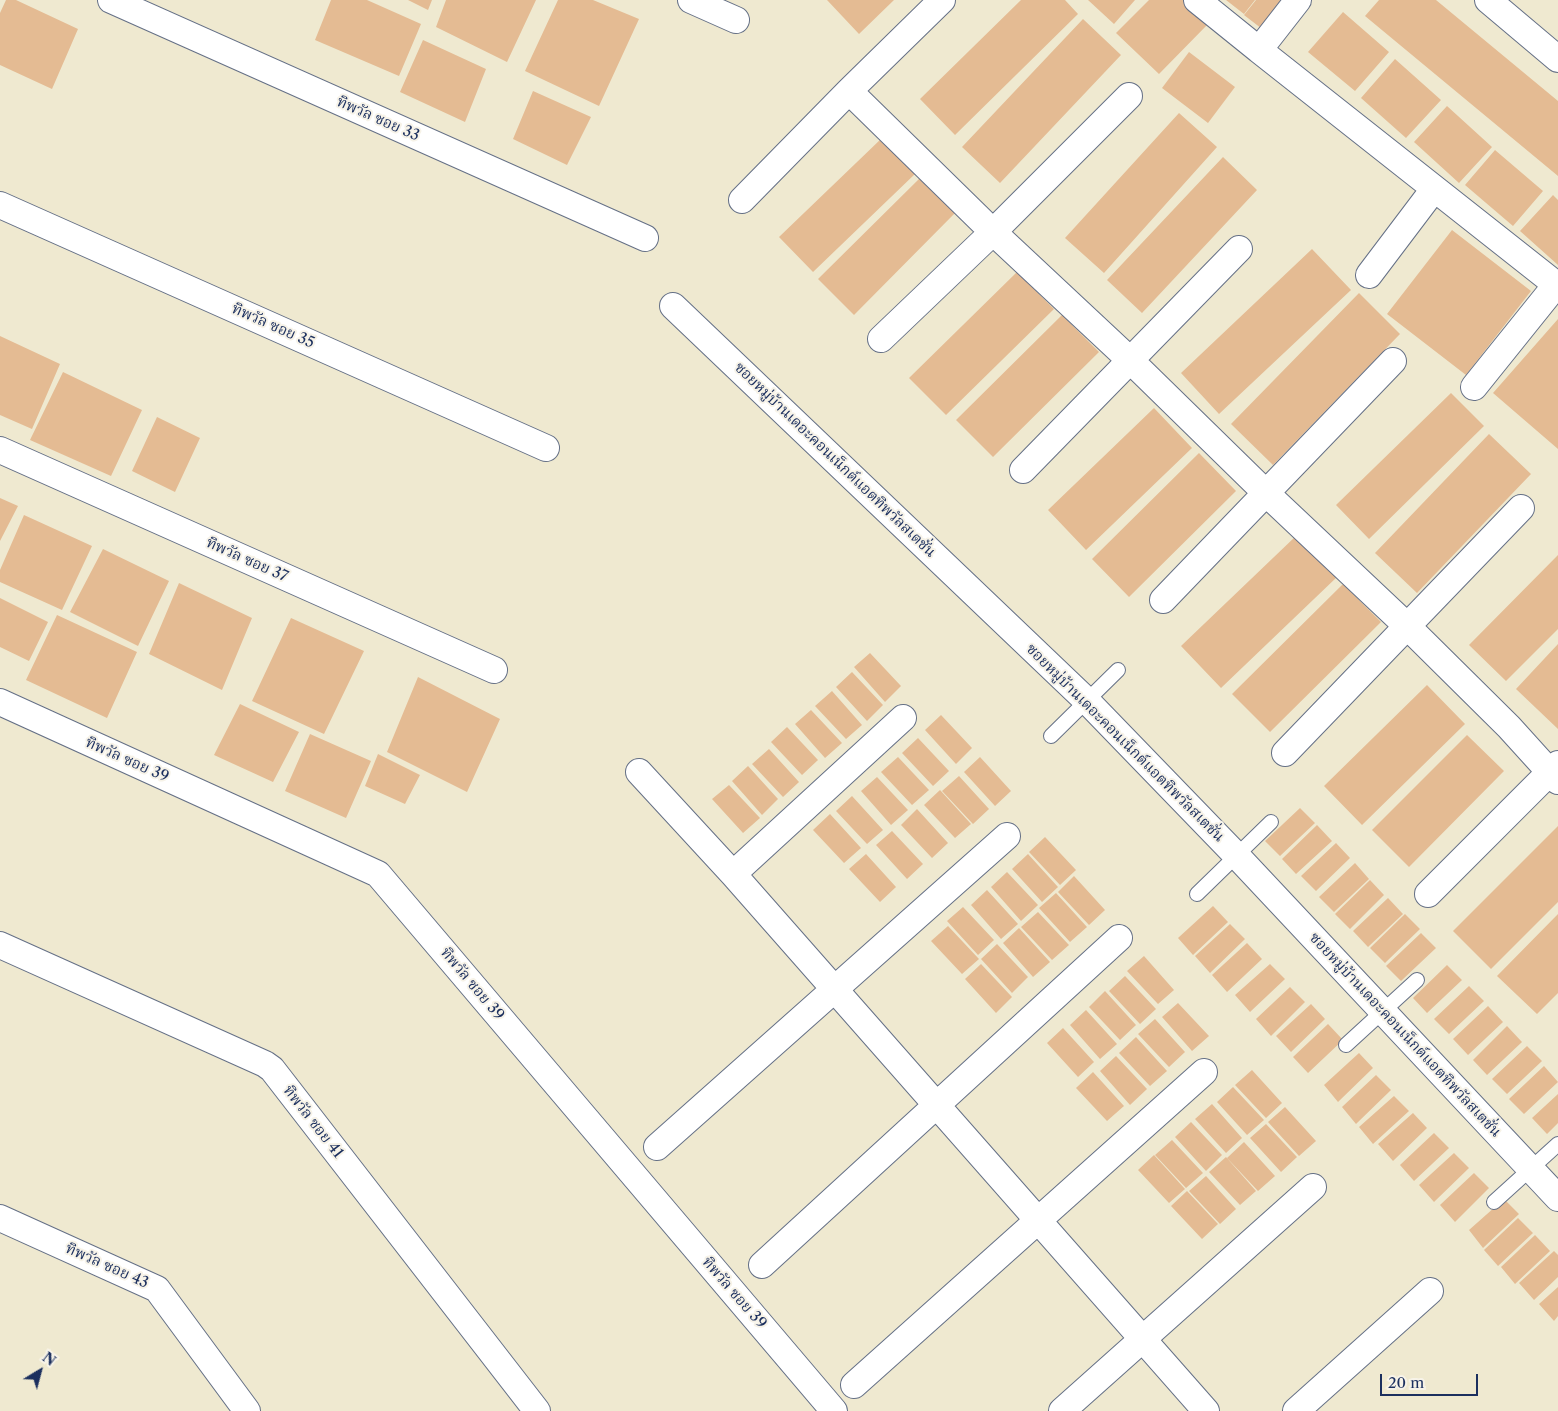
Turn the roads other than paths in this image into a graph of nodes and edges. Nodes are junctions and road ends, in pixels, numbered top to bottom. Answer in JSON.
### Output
{"nodes":[{"id":1,"x":111,"y":0,"type":"edge"},
{"id":2,"x":691,"y":0,"type":"edge"},
{"id":3,"x":942,"y":0,"type":"edge"},
{"id":4,"x":1197,"y":0,"type":"edge"},
{"id":5,"x":1298,"y":0,"type":"edge"},
{"id":6,"x":1488,"y":0,"type":"edge"},
{"id":7,"x":736,"y":20,"type":"dead end"},
{"id":8,"x":1258,"y":50,"type":"junction"},
{"id":9,"x":1558,"y":59,"type":"edge"},
{"id":10,"x":849,"y":90,"type":"junction"},
{"id":11,"x":1130,"y":96,"type":"dead end"},
{"id":12,"x":1434,"y":188,"type":"junction"},
{"id":13,"x":742,"y":200,"type":"dead end"},
{"id":14,"x":0,"y":205,"type":"edge"},
{"id":15,"x":993,"y":232,"type":"junction"},
{"id":16,"x":645,"y":238,"type":"dead end"},
{"id":17,"x":1239,"y":249,"type":"dead end"},
{"id":18,"x":1369,"y":275,"type":"dead end"},
{"id":19,"x":1557,"y":285,"type":"edge"},
{"id":20,"x":673,"y":306,"type":"dead end"},
{"id":21,"x":881,"y":339,"type":"dead end"},
{"id":22,"x":1131,"y":361,"type":"junction"},
{"id":23,"x":1393,"y":361,"type":"dead end"},
{"id":24,"x":1474,"y":387,"type":"dead end"},
{"id":25,"x":546,"y":448,"type":"dead end"},
{"id":26,"x":0,"y":450,"type":"edge"},
{"id":27,"x":1023,"y":470,"type":"dead end"},
{"id":28,"x":1267,"y":494,"type":"junction"},
{"id":29,"x":1521,"y":508,"type":"dead end"},
{"id":30,"x":1164,"y":600,"type":"dead end"},
{"id":31,"x":1407,"y":626,"type":"junction"},
{"id":32,"x":494,"y":670,"type":"dead end"},
{"id":33,"x":1118,"y":670,"type":"dead end"},
{"id":34,"x":1087,"y":701,"type":"junction"},
{"id":35,"x":0,"y":702,"type":"edge"},
{"id":36,"x":903,"y":718,"type":"dead end"},
{"id":37,"x":1051,"y":736,"type":"dead end"},
{"id":38,"x":1285,"y":753,"type":"dead end"},
{"id":39,"x":640,"y":772,"type":"dead end"},
{"id":40,"x":1555,"y":772,"type":"edge"},
{"id":41,"x":1271,"y":822,"type":"dead end"},
{"id":42,"x":1006,"y":836,"type":"dead end"},
{"id":43,"x":1237,"y":856,"type":"junction"},
{"id":44,"x":733,"y":874,"type":"junction"},
{"id":45,"x":1197,"y":894,"type":"dead end"},
{"id":46,"x":1428,"y":894,"type":"dead end"},
{"id":47,"x":1119,"y":938,"type":"dead end"},
{"id":48,"x":0,"y":945,"type":"edge"},
{"id":49,"x":1417,"y":980,"type":"dead end"},
{"id":50,"x":835,"y":989,"type":"junction"},
{"id":51,"x":1382,"y":1012,"type":"junction"},
{"id":52,"x":1346,"y":1046,"type":"dead end"},
{"id":53,"x":1204,"y":1072,"type":"dead end"},
{"id":54,"x":937,"y":1105,"type":"junction"},
{"id":55,"x":1558,"y":1144,"type":"edge"},
{"id":56,"x":657,"y":1148,"type":"dead end"},
{"id":57,"x":1531,"y":1169,"type":"junction"},
{"id":58,"x":1313,"y":1187,"type":"dead end"},
{"id":59,"x":1558,"y":1198,"type":"edge"},
{"id":60,"x":1494,"y":1202,"type":"dead end"},
{"id":61,"x":0,"y":1218,"type":"edge"},
{"id":62,"x":1038,"y":1220,"type":"junction"},
{"id":63,"x":762,"y":1265,"type":"dead end"},
{"id":64,"x":1430,"y":1291,"type":"dead end"},
{"id":65,"x":1142,"y":1339,"type":"junction"},
{"id":66,"x":854,"y":1385,"type":"dead end"},
{"id":67,"x":247,"y":1411,"type":"edge"},
{"id":68,"x":537,"y":1411,"type":"edge"},
{"id":69,"x":834,"y":1411,"type":"edge"},
{"id":70,"x":1062,"y":1411,"type":"edge"},
{"id":71,"x":1206,"y":1411,"type":"edge"},
{"id":72,"x":1296,"y":1411,"type":"edge"}],
"edges":[{"from":1,"to":16,"type":"street","name":"ทิพวัล ซอย 33"},
{"from":2,"to":7,"type":"street"},
{"from":3,"to":10,"type":"street"},
{"from":4,"to":8,"type":"street"},
{"from":5,"to":8,"type":"street"},
{"from":6,"to":9,"type":"street"},
{"from":8,"to":12,"type":"street"},
{"from":10,"to":13,"type":"street"},
{"from":10,"to":15,"type":"street"},
{"from":11,"to":15,"type":"street"},
{"from":12,"to":18,"type":"street"},
{"from":12,"to":19,"type":"street"},
{"from":14,"to":25,"type":"street","name":"ทิพวัล ซอย 35"},
{"from":15,"to":21,"type":"street"},
{"from":15,"to":22,"type":"street"},
{"from":17,"to":22,"type":"street"},
{"from":19,"to":24,"type":"street"},
{"from":20,"to":34,"type":"street","name":"ซอยหมู่บ้านเดอะคอนเน็กต์แอตทิพวัลสเตชั่น"},
{"from":22,"to":27,"type":"street"},
{"from":22,"to":28,"type":"street"},
{"from":23,"to":28,"type":"street"},
{"from":26,"to":32,"type":"street","name":"ทิพวัล ซอย 37"},
{"from":28,"to":30,"type":"street"},
{"from":28,"to":31,"type":"street"},
{"from":29,"to":31,"type":"street"},
{"from":31,"to":38,"type":"street"},
{"from":31,"to":40,"type":"street"},
{"from":33,"to":34,"type":"lane"},
{"from":34,"to":37,"type":"lane"},
{"from":34,"to":43,"type":"street","name":"ซอยหมู่บ้านเดอะคอนเน็กต์แอตทิพวัลสเตชั่น"},
{"from":35,"to":69,"type":"street","name":"ทิพวัล ซอย 39"},
{"from":36,"to":44,"type":"street"},
{"from":39,"to":44,"type":"street"},
{"from":40,"to":46,"type":"street"},
{"from":41,"to":43,"type":"lane"},
{"from":42,"to":50,"type":"street"},
{"from":43,"to":45,"type":"lane"},
{"from":43,"to":51,"type":"street","name":"ซอยหมู่บ้านเดอะคอนเน็กต์แอตทิพวัลสเตชั่น"},
{"from":44,"to":50,"type":"street"},
{"from":47,"to":54,"type":"street"},
{"from":48,"to":68,"type":"street","name":"ทิพวัล ซอย 41"},
{"from":49,"to":51,"type":"lane"},
{"from":50,"to":54,"type":"street"},
{"from":50,"to":56,"type":"street"},
{"from":51,"to":52,"type":"lane"},
{"from":51,"to":57,"type":"street","name":"ซอยหมู่บ้านเดอะคอนเน็กต์แอตทิพวัลสเตชั่น"},
{"from":53,"to":62,"type":"street"},
{"from":54,"to":62,"type":"street"},
{"from":54,"to":63,"type":"street"},
{"from":55,"to":57,"type":"lane"},
{"from":57,"to":59,"type":"street","name":"ซอยหมู่บ้านเดอะคอนเน็กต์แอตทิพวัลสเตชั่น"},
{"from":57,"to":60,"type":"lane"},
{"from":58,"to":65,"type":"street"},
{"from":61,"to":67,"type":"street","name":"ทิพวัล ซอย 43"},
{"from":62,"to":65,"type":"street"},
{"from":62,"to":66,"type":"street"},
{"from":64,"to":72,"type":"street"},
{"from":65,"to":70,"type":"street"},
{"from":65,"to":71,"type":"street"}]}
